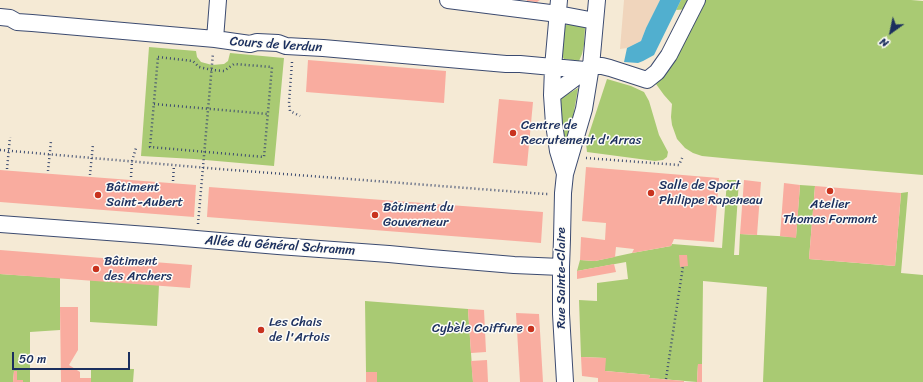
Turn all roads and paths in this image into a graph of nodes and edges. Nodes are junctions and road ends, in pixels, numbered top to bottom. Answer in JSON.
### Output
{"nodes":[{"id":1,"x":218,"y":0,"type":"edge"},
{"id":2,"x":448,"y":0,"type":"edge"},
{"id":3,"x":597,"y":0,"type":"edge"},
{"id":4,"x":693,"y":3,"type":"edge"},
{"id":5,"x":558,"y":7,"type":"edge"},
{"id":6,"x":0,"y":17,"type":"edge"},
{"id":7,"x":595,"y":21,"type":"junction"},
{"id":8,"x":215,"y":39,"type":"junction"},
{"id":9,"x":292,"y":59,"type":"dead end"},
{"id":10,"x":553,"y":67,"type":"junction"},
{"id":11,"x":588,"y":68,"type":"junction"},
{"id":12,"x":212,"y":70,"type":"junction"},
{"id":13,"x":552,"y":95,"type":"junction"},
{"id":14,"x":154,"y":104,"type":"junction"},
{"id":15,"x":208,"y":109,"type":"junction"},
{"id":16,"x":268,"y":114,"type":"junction"},
{"id":17,"x":300,"y":116,"type":"dead end"},
{"id":18,"x":10,"y":137,"type":"dead end"},
{"id":19,"x":51,"y":141,"type":"dead end"},
{"id":20,"x":93,"y":144,"type":"dead end"},
{"id":21,"x":136,"y":148,"type":"dead end"},
{"id":22,"x":0,"y":150,"type":"edge"},
{"id":23,"x":9,"y":150,"type":"junction"},
{"id":24,"x":204,"y":152,"type":"junction"},
{"id":25,"x":50,"y":154,"type":"junction"},
{"id":26,"x":570,"y":154,"type":"junction"},
{"id":27,"x":684,"y":156,"type":"dead end"},
{"id":28,"x":92,"y":158,"type":"junction"},
{"id":29,"x":132,"y":161,"type":"junction"},
{"id":30,"x":174,"y":165,"type":"junction"},
{"id":31,"x":203,"y":168,"type":"junction"},
{"id":32,"x":7,"y":169,"type":"dead end"},
{"id":33,"x":48,"y":171,"type":"dead end"},
{"id":34,"x":565,"y":174,"type":"junction"},
{"id":35,"x":90,"y":175,"type":"dead end"},
{"id":36,"x":131,"y":177,"type":"dead end"},
{"id":37,"x":173,"y":182,"type":"dead end"},
{"id":38,"x":545,"y":194,"type":"dead end"},
{"id":39,"x":0,"y":224,"type":"edge"},
{"id":40,"x":196,"y":239,"type":"junction"},
{"id":41,"x":683,"y":266,"type":"dead end"},
{"id":42,"x":560,"y":267,"type":"junction"},
{"id":43,"x":666,"y":379,"type":"dead end"},
{"id":44,"x":565,"y":382,"type":"edge"}],
"edges":[{"from":1,"to":8,"type":"street"},
{"from":2,"to":5,"type":"street"},
{"from":3,"to":7,"type":"street"},
{"from":4,"to":11,"type":"street","name":"Cours de Verdun"},
{"from":5,"to":7,"type":"street"},
{"from":5,"to":10,"type":"street"},
{"from":6,"to":8,"type":"street","name":"Cours de Verdun"},
{"from":7,"to":11,"type":"street"},
{"from":8,"to":10,"type":"street","name":"Cours de Verdun"},
{"from":8,"to":12,"type":"path"},
{"from":9,"to":17,"type":"path"},
{"from":10,"to":11,"type":"street","name":"Cours de Verdun"},
{"from":10,"to":13,"type":"street"},
{"from":11,"to":13,"type":"street"},
{"from":11,"to":26,"type":"street"},
{"from":12,"to":14,"type":"path"},
{"from":12,"to":15,"type":"path"},
{"from":12,"to":16,"type":"path"},
{"from":13,"to":34,"type":"street"},
{"from":14,"to":15,"type":"path"},
{"from":14,"to":24,"type":"path"},
{"from":15,"to":16,"type":"path"},
{"from":15,"to":24,"type":"path"},
{"from":16,"to":24,"type":"path"},
{"from":18,"to":23,"type":"path"},
{"from":19,"to":25,"type":"path"},
{"from":20,"to":28,"type":"path"},
{"from":21,"to":29,"type":"path"},
{"from":22,"to":23,"type":"path"},
{"from":23,"to":25,"type":"path"},
{"from":23,"to":32,"type":"path"},
{"from":24,"to":31,"type":"path"},
{"from":25,"to":28,"type":"path"},
{"from":25,"to":33,"type":"path"},
{"from":26,"to":27,"type":"path"},
{"from":26,"to":34,"type":"street"},
{"from":28,"to":29,"type":"path"},
{"from":28,"to":35,"type":"path"},
{"from":29,"to":30,"type":"path"},
{"from":29,"to":36,"type":"path"},
{"from":30,"to":31,"type":"path"},
{"from":30,"to":37,"type":"path"},
{"from":31,"to":38,"type":"path"},
{"from":31,"to":40,"type":"path"},
{"from":34,"to":42,"type":"street","name":"Rue Sainte-Claire"},
{"from":39,"to":40,"type":"street","name":"Allée du Général Schramm"},
{"from":40,"to":42,"type":"street","name":"Allée du Général Schramm"},
{"from":41,"to":43,"type":"path"},
{"from":42,"to":44,"type":"street","name":"Rue Sainte-Claire"}]}
